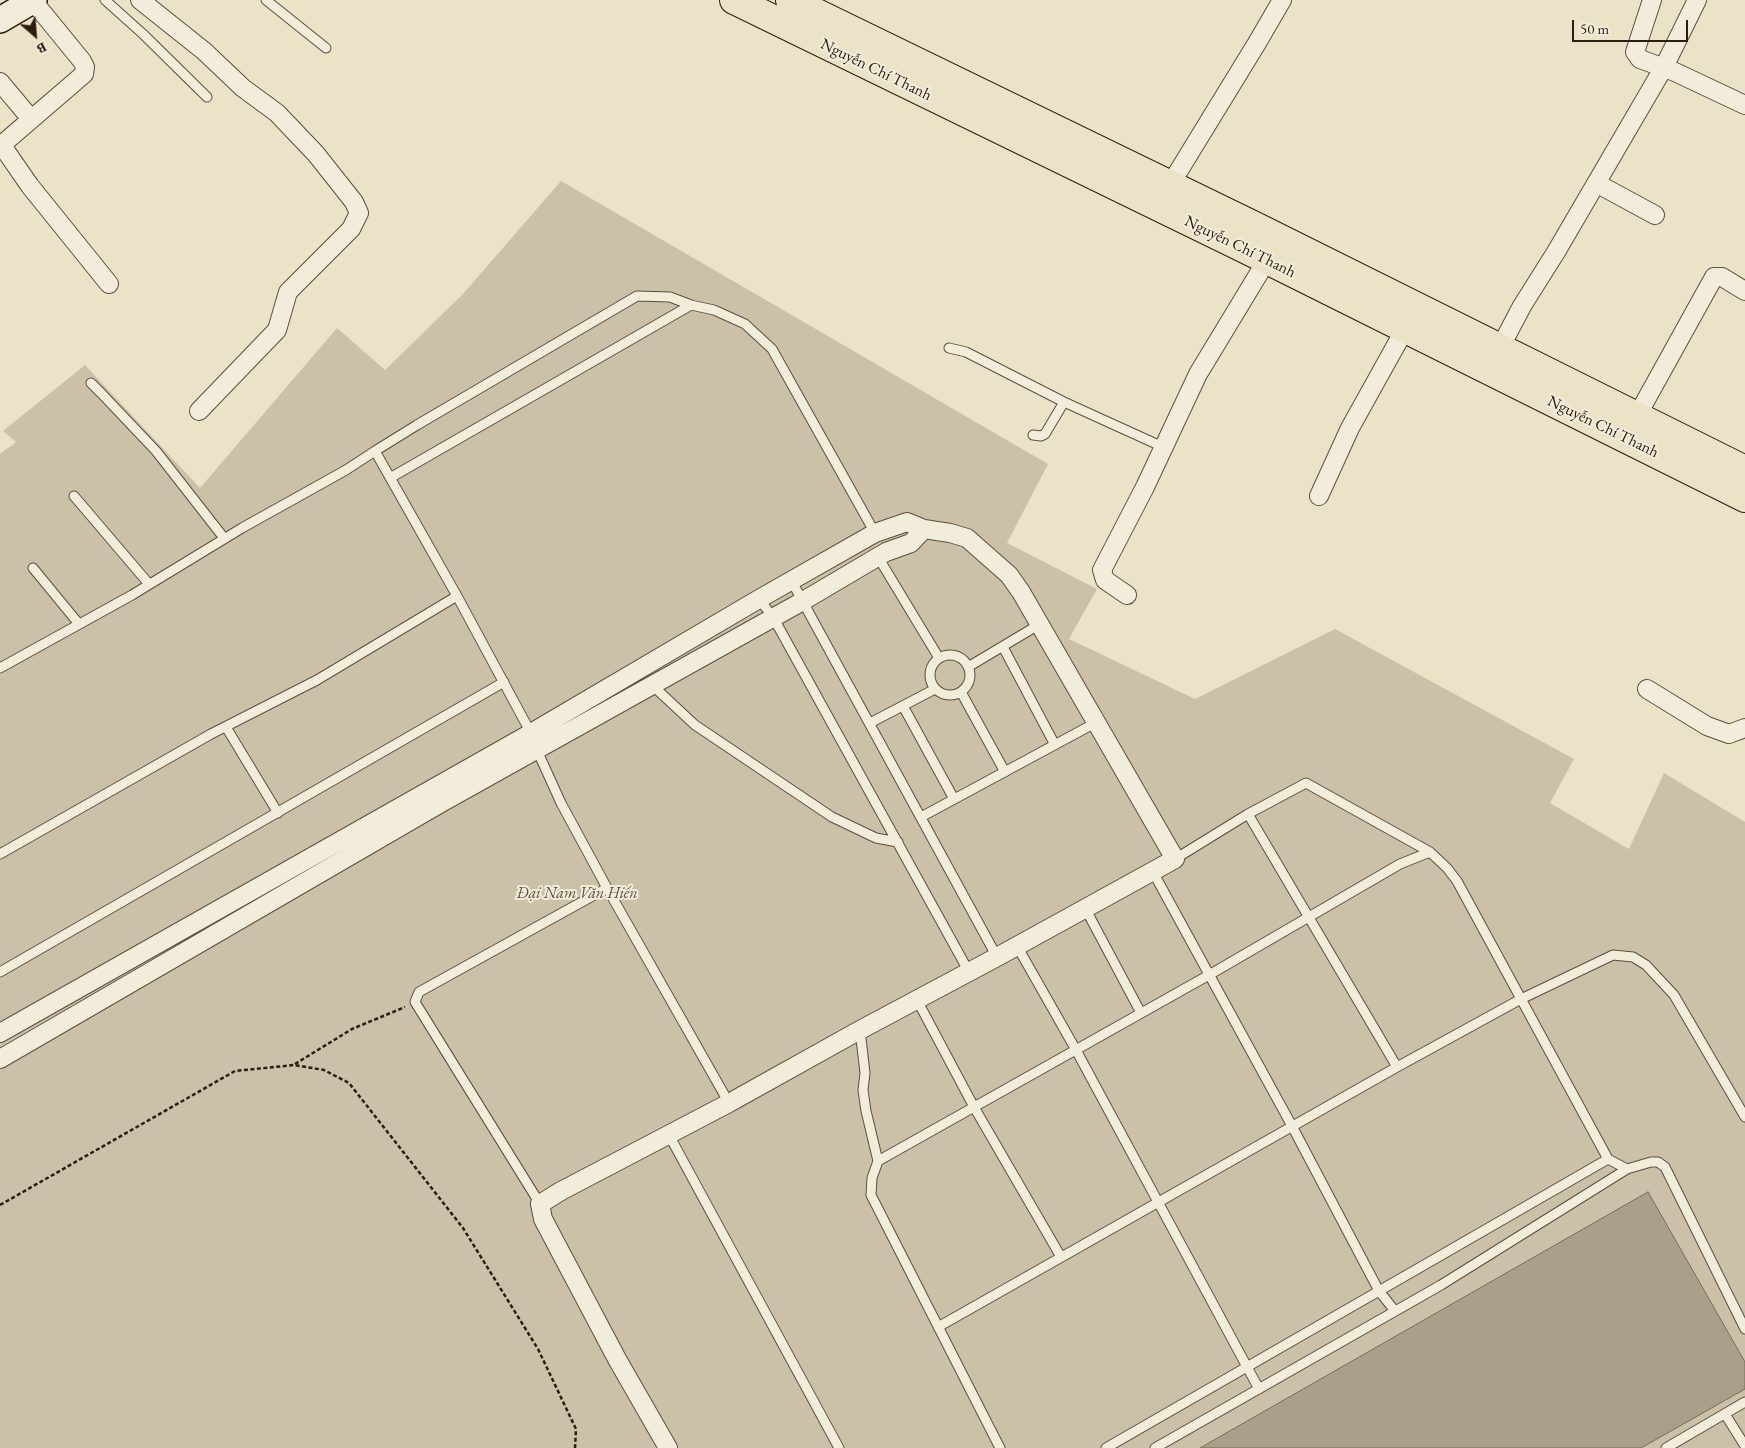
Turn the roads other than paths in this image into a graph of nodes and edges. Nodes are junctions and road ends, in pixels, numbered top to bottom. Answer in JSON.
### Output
{"nodes":[{"id":1,"x":33,"y":0,"type":"edge"},
{"id":2,"x":105,"y":0,"type":"edge"},
{"id":3,"x":140,"y":0,"type":"edge"},
{"id":4,"x":266,"y":0,"type":"edge"},
{"id":5,"x":734,"y":0,"type":"edge"},
{"id":6,"x":790,"y":0,"type":"edge"},
{"id":7,"x":1282,"y":0,"type":"edge"},
{"id":8,"x":1652,"y":0,"type":"edge"},
{"id":9,"x":1697,"y":0,"type":"edge"},
{"id":10,"x":0,"y":20,"type":"edge"},
{"id":11,"x":326,"y":48,"type":"dead end"},
{"id":12,"x":1664,"y":67,"type":"junction"},
{"id":13,"x":0,"y":82,"type":"edge"},
{"id":14,"x":207,"y":97,"type":"dead end"},
{"id":15,"x":1745,"y":105,"type":"edge"},
{"id":16,"x":31,"y":119,"type":"junction"},
{"id":17,"x":1596,"y":183,"type":"junction"},
{"id":18,"x":1170,"y":185,"type":"junction"},
{"id":19,"x":1655,"y":215,"type":"dead end"},
{"id":20,"x":1274,"y":249,"type":"junction"},
{"id":21,"x":110,"y":284,"type":"dead end"},
{"id":22,"x":1745,"y":291,"type":"edge"},
{"id":23,"x":691,"y":305,"type":"junction"},
{"id":24,"x":1405,"y":329,"type":"junction"},
{"id":25,"x":949,"y":348,"type":"dead end"},
{"id":26,"x":1500,"y":348,"type":"junction"},
{"id":27,"x":91,"y":383,"type":"dead end"},
{"id":28,"x":1064,"y":402,"type":"junction"},
{"id":29,"x":199,"y":411,"type":"dead end"},
{"id":30,"x":1630,"y":427,"type":"junction"},
{"id":31,"x":1033,"y":435,"type":"dead end"},
{"id":32,"x":1163,"y":447,"type":"junction"},
{"id":33,"x":374,"y":451,"type":"junction"},
{"id":34,"x":1745,"y":470,"type":"edge"},
{"id":35,"x":390,"y":478,"type":"junction"},
{"id":36,"x":74,"y":496,"type":"dead end"},
{"id":37,"x":1319,"y":496,"type":"dead end"},
{"id":38,"x":1745,"y":498,"type":"edge"},
{"id":39,"x":924,"y":529,"type":"junction"},
{"id":40,"x":874,"y":533,"type":"junction"},
{"id":41,"x":224,"y":538,"type":"junction"},
{"id":42,"x":878,"y":556,"type":"junction"},
{"id":43,"x":33,"y":568,"type":"dead end"},
{"id":44,"x":791,"y":580,"type":"junction"},
{"id":45,"x":149,"y":584,"type":"junction"},
{"id":46,"x":1127,"y":595,"type":"dead end"},
{"id":47,"x":458,"y":596,"type":"junction"},
{"id":48,"x":759,"y":598,"type":"junction"},
{"id":49,"x":803,"y":601,"type":"junction"},
{"id":50,"x":773,"y":617,"type":"junction"},
{"id":51,"x":79,"y":624,"type":"junction"},
{"id":52,"x":1040,"y":624,"type":"junction"},
{"id":53,"x":1003,"y":647,"type":"junction"},
{"id":54,"x":939,"y":658,"type":"junction"},
{"id":55,"x":968,"y":667,"type":"junction"},
{"id":56,"x":0,"y":668,"type":"edge"},
{"id":57,"x":504,"y":682,"type":"junction"},
{"id":58,"x":652,"y":685,"type":"junction"},
{"id":59,"x":935,"y":689,"type":"junction"},
{"id":60,"x":1647,"y":689,"type":"dead end"},
{"id":61,"x":961,"y":692,"type":"junction"},
{"id":62,"x":903,"y":706,"type":"junction"},
{"id":63,"x":1097,"y":722,"type":"junction"},
{"id":64,"x":870,"y":723,"type":"junction"},
{"id":65,"x":226,"y":727,"type":"junction"},
{"id":66,"x":1745,"y":728,"type":"edge"},
{"id":67,"x":534,"y":742,"type":"junction"},
{"id":68,"x":1055,"y":745,"type":"junction"},
{"id":69,"x":1005,"y":772,"type":"junction"},
{"id":70,"x":954,"y":799,"type":"junction"},
{"id":71,"x":278,"y":813,"type":"junction"},
{"id":72,"x":1248,"y":814,"type":"junction"},
{"id":73,"x":921,"y":817,"type":"junction"},
{"id":74,"x":898,"y":842,"type":"junction"},
{"id":75,"x":1430,"y":852,"type":"junction"},
{"id":76,"x":0,"y":854,"type":"edge"},
{"id":77,"x":1176,"y":859,"type":"junction"},
{"id":78,"x":1152,"y":872,"type":"junction"},
{"id":79,"x":607,"y":888,"type":"junction"},
{"id":80,"x":1085,"y":908,"type":"junction"},
{"id":81,"x":1309,"y":917,"type":"junction"},
{"id":82,"x":1017,"y":946,"type":"junction"},
{"id":83,"x":997,"y":957,"type":"junction"},
{"id":84,"x":0,"y":972,"type":"edge"},
{"id":85,"x":969,"y":972,"type":"junction"},
{"id":86,"x":1209,"y":975,"type":"junction"},
{"id":87,"x":1521,"y":999,"type":"junction"},
{"id":88,"x":917,"y":1000,"type":"junction"},
{"id":89,"x":1142,"y":1013,"type":"junction"},
{"id":90,"x":860,"y":1030,"type":"junction"},
{"id":91,"x":0,"y":1033,"type":"edge"},
{"id":92,"x":1076,"y":1050,"type":"junction"},
{"id":93,"x":0,"y":1059,"type":"edge"},
{"id":94,"x":1397,"y":1067,"type":"junction"},
{"id":95,"x":729,"y":1103,"type":"junction"},
{"id":96,"x":974,"y":1107,"type":"junction"},
{"id":97,"x":1745,"y":1117,"type":"edge"},
{"id":98,"x":1292,"y":1126,"type":"junction"},
{"id":99,"x":669,"y":1135,"type":"junction"},
{"id":100,"x":1608,"y":1160,"type":"junction"},
{"id":101,"x":878,"y":1161,"type":"junction"},
{"id":102,"x":1627,"y":1169,"type":"junction"},
{"id":103,"x":1159,"y":1202,"type":"junction"},
{"id":104,"x":540,"y":1204,"type":"junction"},
{"id":105,"x":1061,"y":1258,"type":"junction"},
{"id":106,"x":1379,"y":1291,"type":"junction"},
{"id":107,"x":1395,"y":1311,"type":"junction"},
{"id":108,"x":938,"y":1327,"type":"junction"},
{"id":109,"x":1745,"y":1329,"type":"edge"},
{"id":110,"x":1246,"y":1366,"type":"junction"},
{"id":111,"x":1259,"y":1389,"type":"junction"},
{"id":112,"x":1745,"y":1402,"type":"edge"},
{"id":113,"x":1725,"y":1414,"type":"junction"},
{"id":114,"x":1745,"y":1446,"type":"edge"},
{"id":115,"x":668,"y":1448,"type":"edge"},
{"id":116,"x":839,"y":1448,"type":"edge"},
{"id":117,"x":1000,"y":1448,"type":"edge"},
{"id":118,"x":1106,"y":1448,"type":"edge"},
{"id":119,"x":1155,"y":1448,"type":"edge"},
{"id":120,"x":1666,"y":1448,"type":"edge"}],
"edges":[{"from":1,"to":10,"type":"main road"},
{"from":1,"to":16,"type":"street"},
{"from":2,"to":14,"type":"lane"},
{"from":3,"to":29,"type":"street"},
{"from":4,"to":11,"type":"lane"},
{"from":5,"to":20,"type":"main road","name":"Nguyễn Chí Thanh"},
{"from":6,"to":18,"type":"main road","name":"Nguyễn Chí Thanh"},
{"from":7,"to":18,"type":"street"},
{"from":8,"to":12,"type":"street"},
{"from":9,"to":12,"type":"street"},
{"from":12,"to":15,"type":"street"},
{"from":12,"to":17,"type":"street"},
{"from":13,"to":16,"type":"street"},
{"from":16,"to":21,"type":"street"},
{"from":17,"to":19,"type":"street"},
{"from":17,"to":26,"type":"street"},
{"from":18,"to":20,"type":"main road","name":"Nguyễn Chí Thanh"},
{"from":20,"to":24,"type":"main road","name":"Nguyễn Chí Thanh"},
{"from":20,"to":26,"type":"main road","name":"Nguyễn Chí Thanh"},
{"from":20,"to":32,"type":"street"},
{"from":22,"to":30,"type":"street"},
{"from":23,"to":33,"type":"lane"},
{"from":23,"to":35,"type":"lane"},
{"from":23,"to":40,"type":"lane"},
{"from":24,"to":30,"type":"main road","name":"Nguyễn Chí Thanh"},
{"from":24,"to":37,"type":"street"},
{"from":25,"to":28,"type":"lane"},
{"from":26,"to":30,"type":"main road","name":"Nguyễn Chí Thanh"},
{"from":27,"to":41,"type":"lane"},
{"from":28,"to":31,"type":"lane"},
{"from":28,"to":32,"type":"lane"},
{"from":30,"to":34,"type":"main road","name":"Nguyễn Chí Thanh"},
{"from":30,"to":38,"type":"main road","name":"Nguyễn Chí Thanh"},
{"from":32,"to":46,"type":"street"},
{"from":33,"to":35,"type":"lane"},
{"from":33,"to":41,"type":"lane"},
{"from":35,"to":47,"type":"lane"},
{"from":36,"to":45,"type":"lane"},
{"from":39,"to":40,"type":"street"},
{"from":39,"to":42,"type":"street"},
{"from":39,"to":52,"type":"street"},
{"from":40,"to":44,"type":"street"},
{"from":41,"to":45,"type":"lane"},
{"from":42,"to":49,"type":"street"},
{"from":42,"to":54,"type":"lane"},
{"from":43,"to":51,"type":"lane"},
{"from":44,"to":48,"type":"street"},
{"from":44,"to":49,"type":"lane"},
{"from":45,"to":51,"type":"lane"},
{"from":47,"to":57,"type":"lane"},
{"from":47,"to":65,"type":"lane"},
{"from":48,"to":50,"type":"lane"},
{"from":48,"to":67,"type":"street"},
{"from":49,"to":50,"type":"street"},
{"from":49,"to":64,"type":"lane"},
{"from":50,"to":58,"type":"street"},
{"from":50,"to":74,"type":"lane"},
{"from":51,"to":56,"type":"lane"},
{"from":52,"to":53,"type":"lane"},
{"from":52,"to":63,"type":"street"},
{"from":53,"to":55,"type":"lane"},
{"from":53,"to":68,"type":"lane"},
{"from":54,"to":55,"type":"lane"},
{"from":54,"to":59,"type":"lane"},
{"from":55,"to":61,"type":"lane"},
{"from":57,"to":67,"type":"lane"},
{"from":57,"to":71,"type":"lane"},
{"from":58,"to":67,"type":"street"},
{"from":58,"to":74,"type":"lane"},
{"from":59,"to":61,"type":"lane"},
{"from":59,"to":62,"type":"lane"},
{"from":60,"to":66,"type":"street"},
{"from":61,"to":69,"type":"lane"},
{"from":62,"to":64,"type":"lane"},
{"from":62,"to":70,"type":"lane"},
{"from":63,"to":68,"type":"lane"},
{"from":63,"to":77,"type":"street"},
{"from":64,"to":73,"type":"lane"},
{"from":65,"to":71,"type":"lane"},
{"from":65,"to":76,"type":"lane"},
{"from":67,"to":79,"type":"lane"},
{"from":67,"to":91,"type":"street"},
{"from":67,"to":93,"type":"street"},
{"from":68,"to":69,"type":"lane"},
{"from":69,"to":70,"type":"lane"},
{"from":70,"to":73,"type":"lane"},
{"from":71,"to":84,"type":"lane"},
{"from":72,"to":75,"type":"lane"},
{"from":72,"to":77,"type":"lane"},
{"from":72,"to":81,"type":"lane"},
{"from":73,"to":83,"type":"lane"},
{"from":74,"to":85,"type":"lane"},
{"from":75,"to":81,"type":"lane"},
{"from":75,"to":87,"type":"lane"},
{"from":77,"to":78,"type":"street"},
{"from":78,"to":80,"type":"street"},
{"from":78,"to":86,"type":"lane"},
{"from":79,"to":95,"type":"lane"},
{"from":79,"to":104,"type":"lane"},
{"from":80,"to":82,"type":"street"},
{"from":80,"to":89,"type":"lane"},
{"from":81,"to":86,"type":"lane"},
{"from":81,"to":94,"type":"lane"},
{"from":82,"to":83,"type":"street"},
{"from":82,"to":92,"type":"lane"},
{"from":83,"to":85,"type":"street"},
{"from":85,"to":88,"type":"street"},
{"from":86,"to":89,"type":"lane"},
{"from":86,"to":98,"type":"lane"},
{"from":87,"to":94,"type":"lane"},
{"from":87,"to":97,"type":"lane"},
{"from":87,"to":100,"type":"lane"},
{"from":88,"to":90,"type":"street"},
{"from":88,"to":96,"type":"lane"},
{"from":89,"to":92,"type":"lane"},
{"from":90,"to":95,"type":"street"},
{"from":90,"to":101,"type":"lane"},
{"from":92,"to":96,"type":"lane"},
{"from":92,"to":103,"type":"lane"},
{"from":94,"to":98,"type":"lane"},
{"from":95,"to":99,"type":"street"},
{"from":96,"to":101,"type":"lane"},
{"from":96,"to":105,"type":"lane"},
{"from":98,"to":103,"type":"lane"},
{"from":98,"to":106,"type":"lane"},
{"from":99,"to":104,"type":"street"},
{"from":99,"to":116,"type":"lane"},
{"from":100,"to":102,"type":"lane"},
{"from":100,"to":106,"type":"lane"},
{"from":101,"to":108,"type":"lane"},
{"from":102,"to":107,"type":"lane"},
{"from":102,"to":109,"type":"lane"},
{"from":103,"to":105,"type":"lane"},
{"from":103,"to":110,"type":"lane"},
{"from":104,"to":115,"type":"street"},
{"from":105,"to":108,"type":"lane"},
{"from":106,"to":107,"type":"lane"},
{"from":106,"to":110,"type":"lane"},
{"from":107,"to":111,"type":"lane"},
{"from":108,"to":117,"type":"lane"},
{"from":110,"to":111,"type":"lane"},
{"from":110,"to":118,"type":"lane"},
{"from":111,"to":119,"type":"lane"},
{"from":112,"to":113,"type":"lane"},
{"from":113,"to":114,"type":"lane"},
{"from":113,"to":120,"type":"lane"}]}
